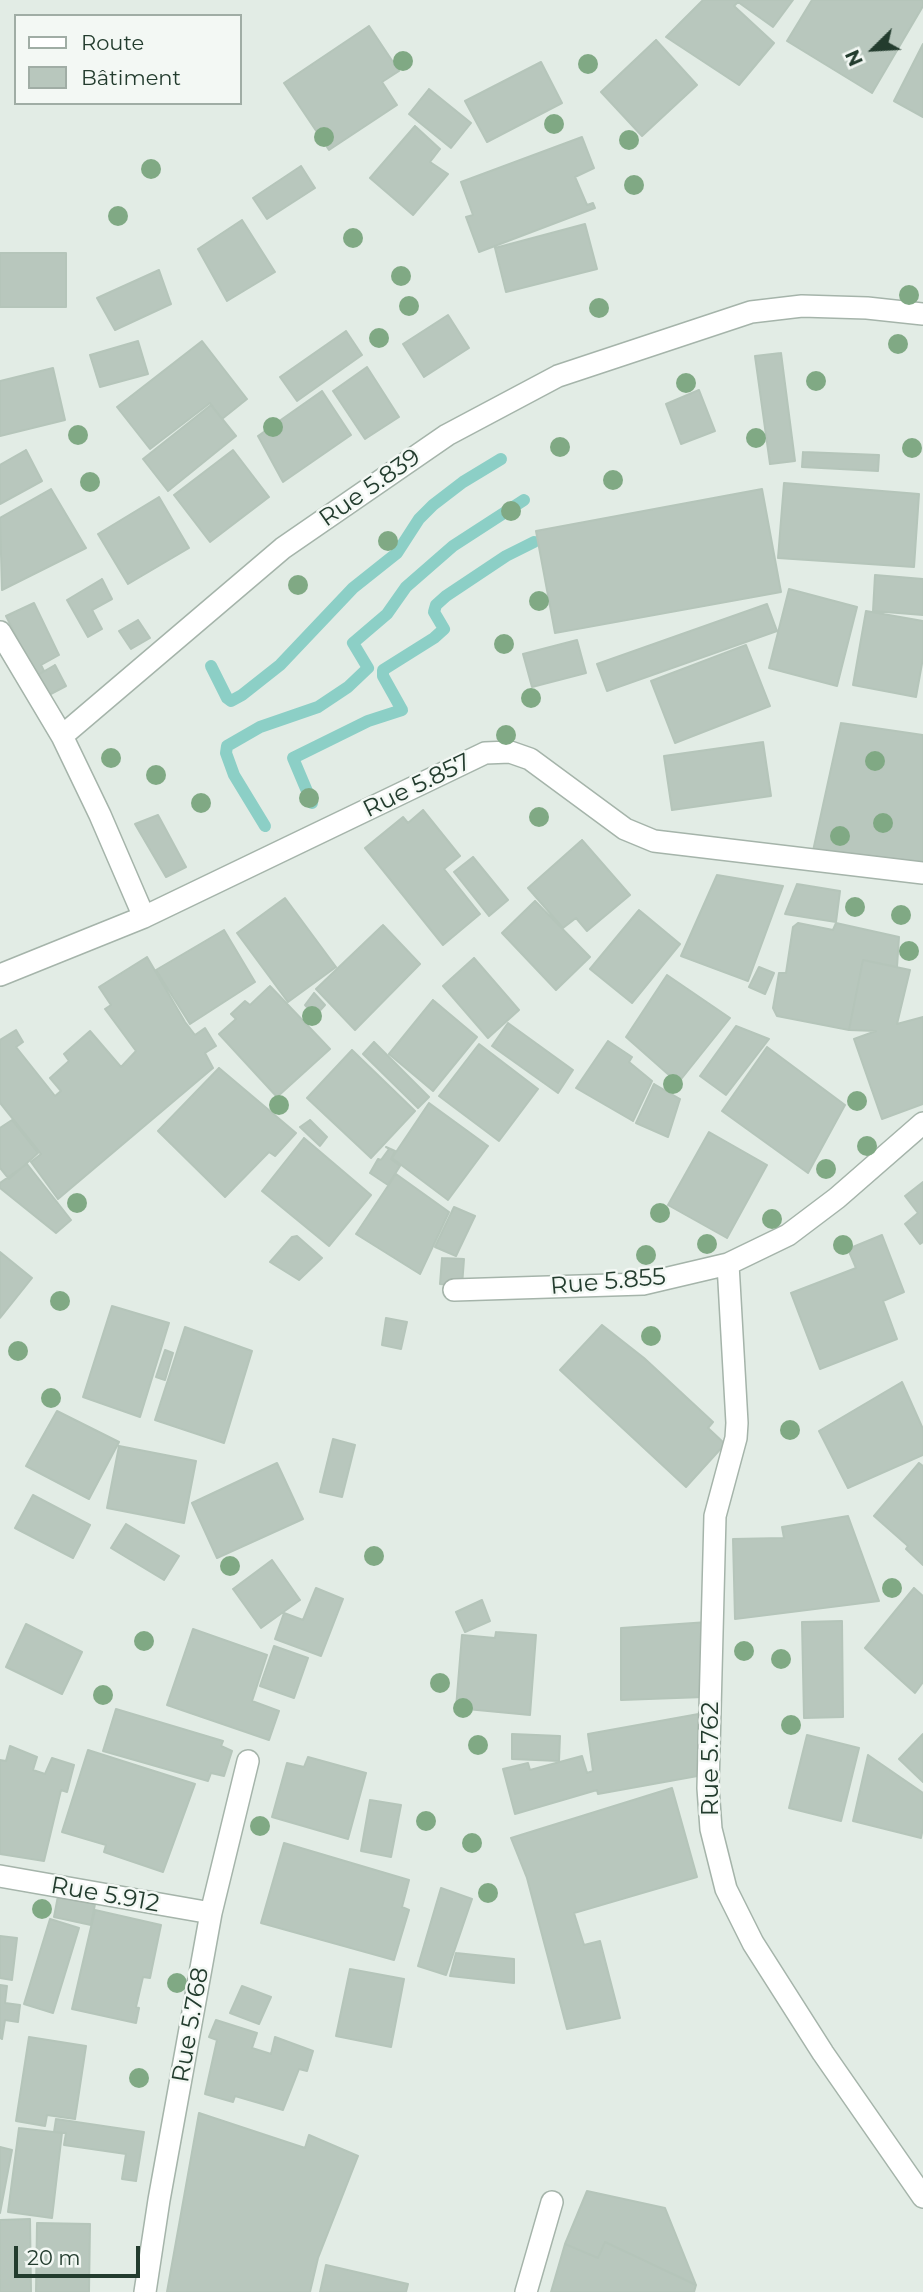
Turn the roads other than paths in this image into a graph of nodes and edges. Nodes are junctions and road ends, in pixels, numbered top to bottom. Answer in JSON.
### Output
{"nodes":[{"id":1,"x":923,"y":314,"type":"edge"},
{"id":2,"x":0,"y":632,"type":"edge"},
{"id":3,"x":62,"y":736,"type":"junction"},
{"id":4,"x":923,"y":873,"type":"edge"},
{"id":5,"x":144,"y":917,"type":"junction"},
{"id":6,"x":0,"y":975,"type":"edge"},
{"id":7,"x":923,"y":1124,"type":"edge"},
{"id":8,"x":728,"y":1264,"type":"junction"},
{"id":9,"x":454,"y":1290,"type":"dead end"},
{"id":10,"x":248,"y":1761,"type":"dead end"},
{"id":11,"x":0,"y":1877,"type":"edge"},
{"id":12,"x":211,"y":1913,"type":"junction"},
{"id":13,"x":923,"y":2197,"type":"edge"},
{"id":14,"x":552,"y":2202,"type":"dead end"},
{"id":15,"x":145,"y":2292,"type":"edge"},
{"id":16,"x":526,"y":2292,"type":"edge"}],
"edges":[{"from":1,"to":3,"type":"street","name":"Rue 5.839"},
{"from":2,"to":3,"type":"street"},
{"from":3,"to":5,"type":"street"},
{"from":4,"to":5,"type":"street","name":"Rue 5.857"},
{"from":5,"to":6,"type":"street","name":"Rue 5.857"},
{"from":7,"to":8,"type":"street","name":"Rue 5.855"},
{"from":8,"to":9,"type":"street","name":"Rue 5.855"},
{"from":8,"to":13,"type":"street","name":"Rue 5.762"},
{"from":10,"to":12,"type":"street","name":"Rue 5.768"},
{"from":11,"to":12,"type":"street","name":"Rue 5.912"},
{"from":12,"to":15,"type":"street","name":"Rue 5.768"},
{"from":14,"to":16,"type":"street"}]}
